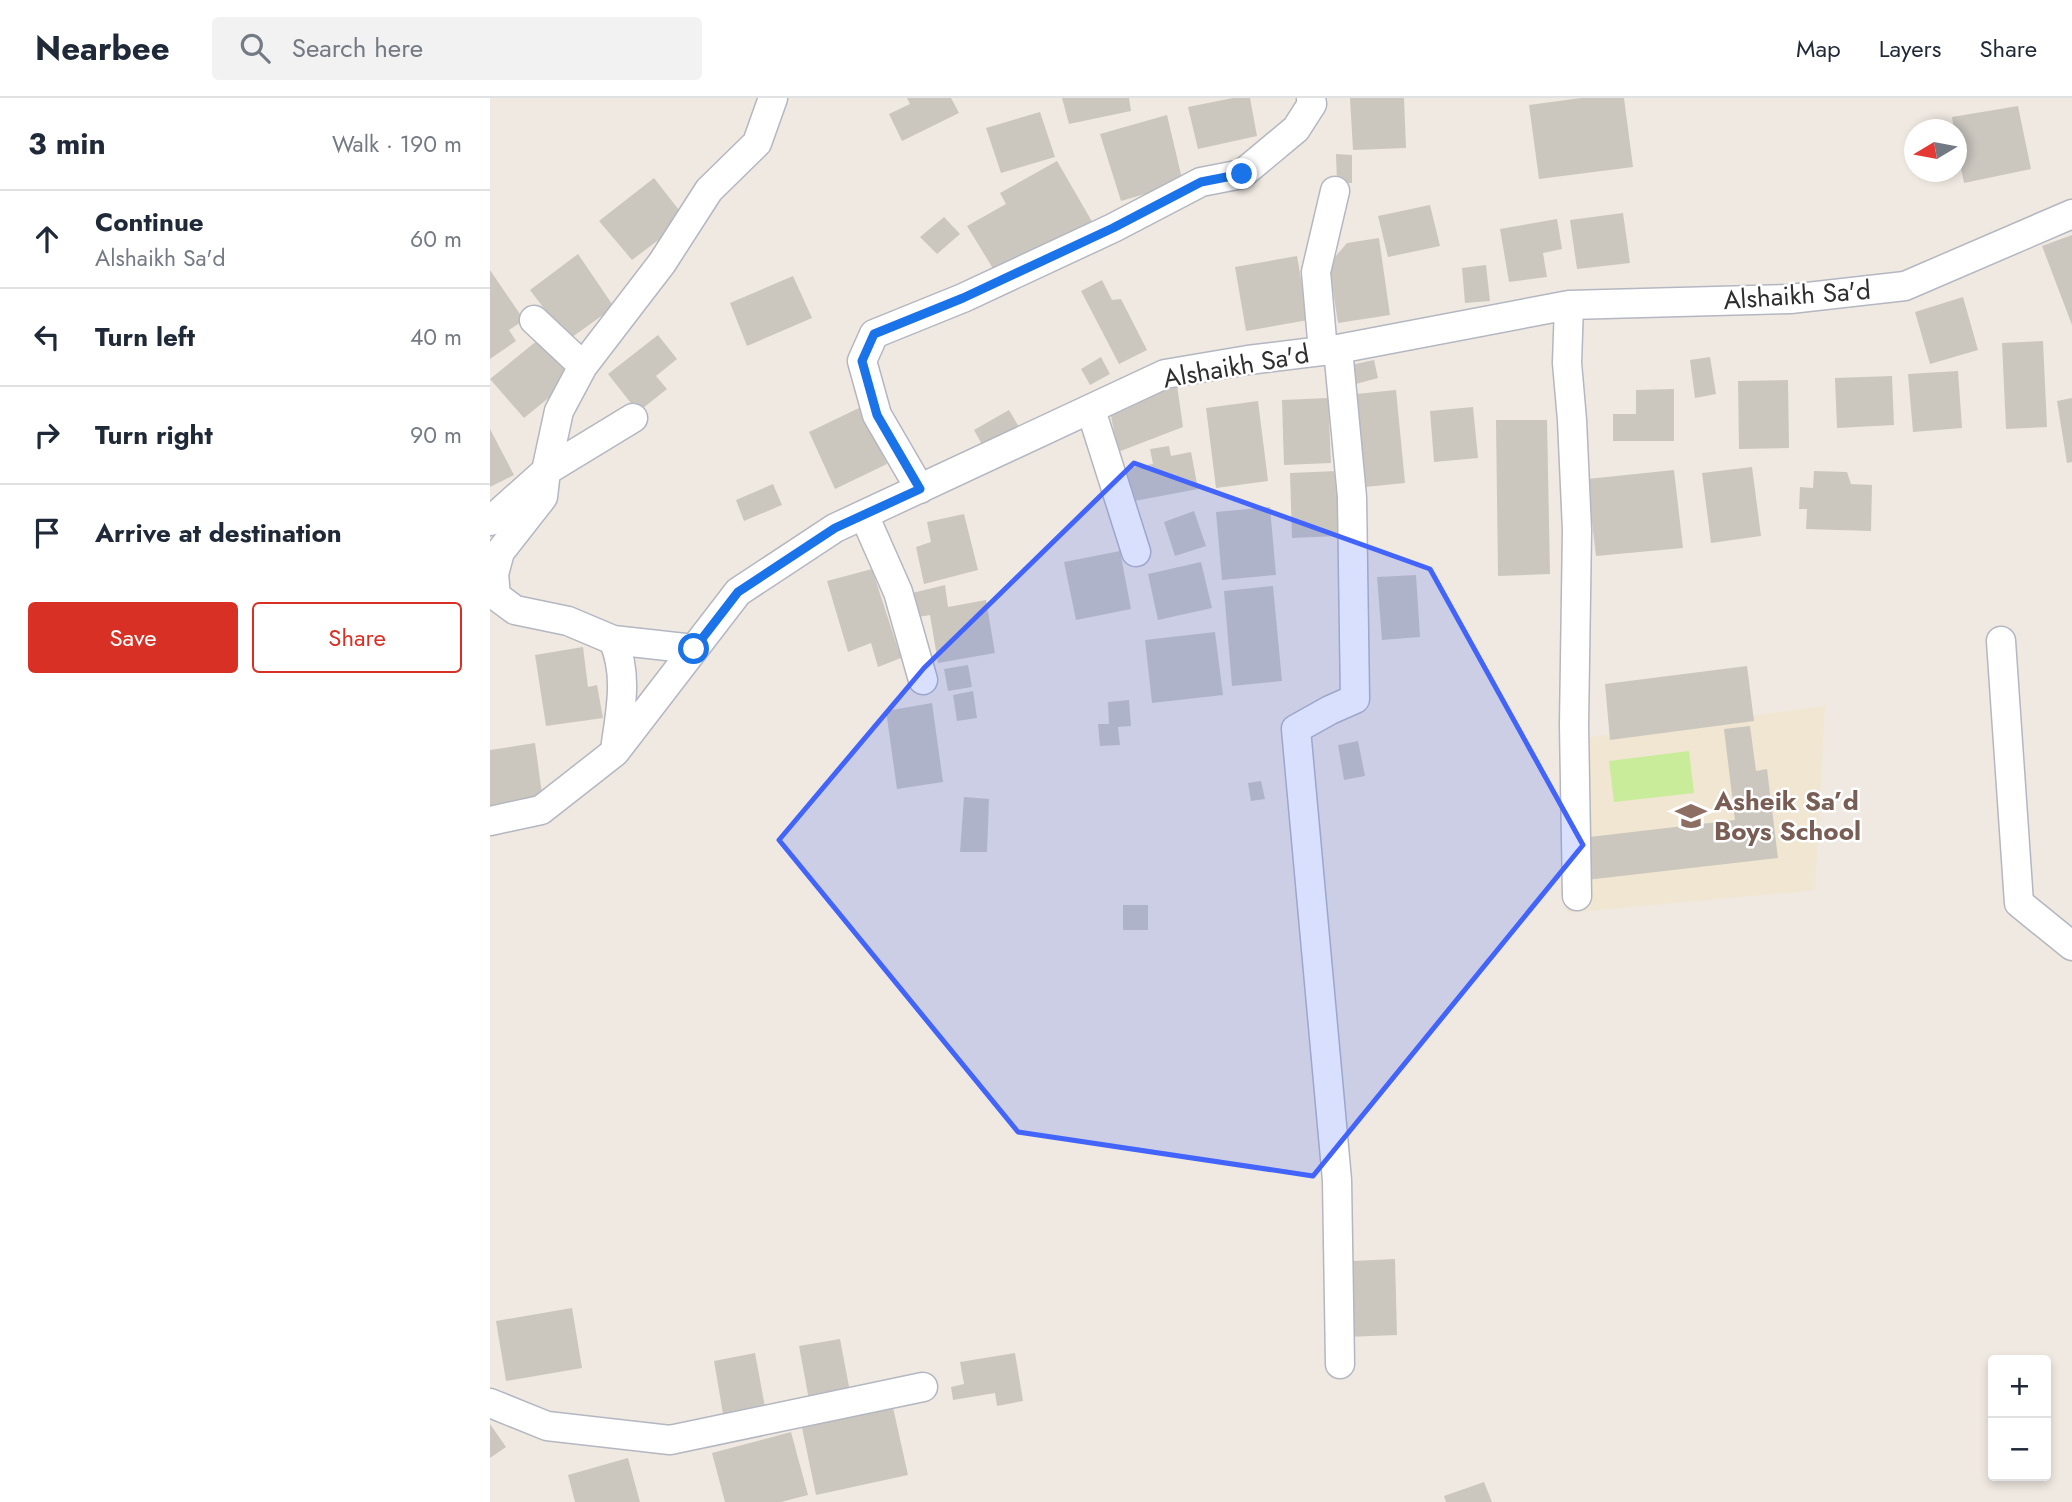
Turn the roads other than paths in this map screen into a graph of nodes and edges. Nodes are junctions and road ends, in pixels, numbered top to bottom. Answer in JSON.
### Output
{"nodes":[{"id":1,"x":773,"y":98,"type":"edge"},
{"id":2,"x":1311,"y":98,"type":"edge"},
{"id":3,"x":1335,"y":191,"type":"dead end"},
{"id":4,"x":2072,"y":214,"type":"edge"},
{"id":5,"x":1569,"y":304,"type":"junction"},
{"id":6,"x":534,"y":320,"type":"dead end"},
{"id":7,"x":1330,"y":350,"type":"junction"},
{"id":8,"x":583,"y":366,"type":"junction"},
{"id":9,"x":1091,"y":410,"type":"junction"},
{"id":10,"x":633,"y":418,"type":"dead end"},
{"id":11,"x":546,"y":471,"type":"junction"},
{"id":12,"x":920,"y":489,"type":"junction"},
{"id":13,"x":864,"y":515,"type":"junction"},
{"id":14,"x":490,"y":521,"type":"edge"},
{"id":15,"x":1136,"y":552,"type":"dead end"},
{"id":16,"x":613,"y":640,"type":"junction"},
{"id":17,"x":2001,"y":641,"type":"dead end"},
{"id":18,"x":694,"y":649,"type":"junction"},
{"id":19,"x":923,"y":680,"type":"dead end"},
{"id":20,"x":615,"y":752,"type":"junction"},
{"id":21,"x":490,"y":821,"type":"edge"},
{"id":22,"x":1577,"y":896,"type":"dead end"},
{"id":23,"x":2072,"y":946,"type":"edge"},
{"id":24,"x":1340,"y":1364,"type":"dead end"},
{"id":25,"x":923,"y":1387,"type":"dead end"},
{"id":26,"x":490,"y":1403,"type":"edge"}],
"edges":[{"from":1,"to":8,"type":"street"},
{"from":2,"to":12,"type":"street"},
{"from":3,"to":7,"type":"street"},
{"from":4,"to":5,"type":"street","name":"Alshaikh Sa'd"},
{"from":5,"to":7,"type":"street","name":"Alshaikh Sa'd"},
{"from":5,"to":22,"type":"street"},
{"from":6,"to":8,"type":"street"},
{"from":7,"to":9,"type":"street","name":"Alshaikh Sa'd"},
{"from":7,"to":24,"type":"street"},
{"from":8,"to":11,"type":"street"},
{"from":9,"to":12,"type":"street","name":"Alshaikh Sa'd"},
{"from":9,"to":15,"type":"street"},
{"from":10,"to":11,"type":"street"},
{"from":11,"to":14,"type":"street"},
{"from":11,"to":16,"type":"street"},
{"from":12,"to":13,"type":"street","name":"Alshaikh Sa'd"},
{"from":13,"to":18,"type":"street","name":"Alshaikh Sa'd"},
{"from":13,"to":19,"type":"street"},
{"from":16,"to":18,"type":"street"},
{"from":16,"to":20,"type":"street"},
{"from":17,"to":23,"type":"street"},
{"from":18,"to":20,"type":"street","name":"Alshaikh Sa'd"},
{"from":20,"to":21,"type":"street","name":"Alshaikh Sa'd"},
{"from":25,"to":26,"type":"street"}]}
